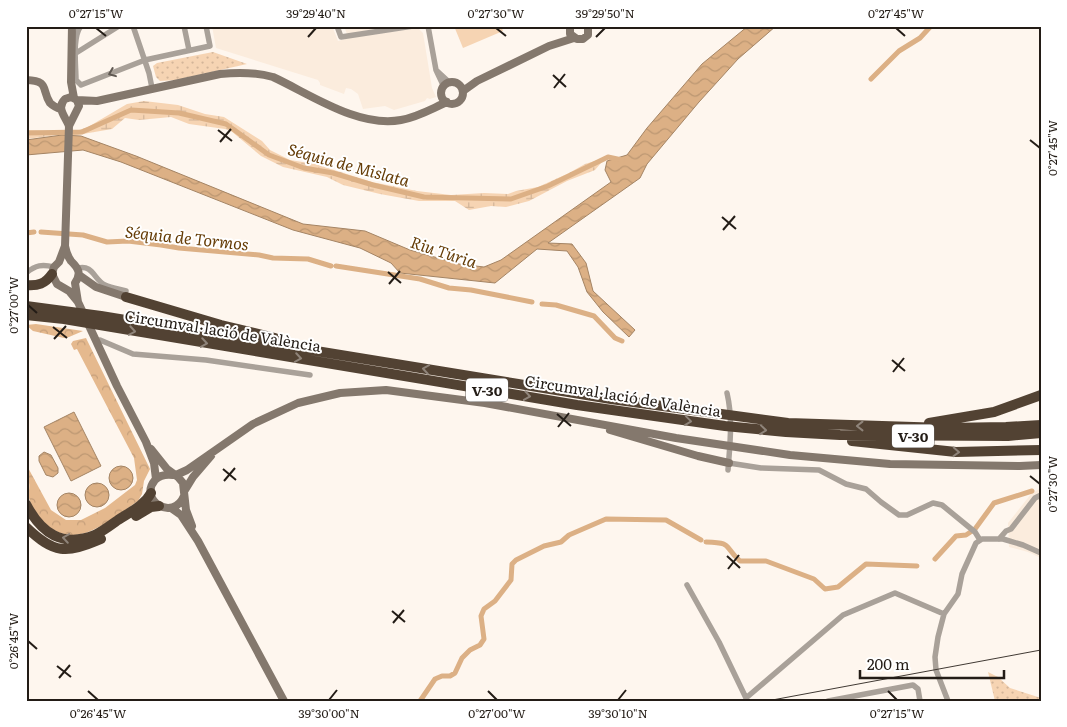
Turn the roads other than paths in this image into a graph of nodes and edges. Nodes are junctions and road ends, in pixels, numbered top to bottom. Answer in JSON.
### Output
{"nodes":[{"id":1,"x":119,"y":26,"type":"edge"},
{"id":2,"x":133,"y":26,"type":"edge"},
{"id":3,"x":184,"y":26,"type":"edge"},
{"id":4,"x":206,"y":26,"type":"edge"},
{"id":5,"x":337,"y":26,"type":"edge"},
{"id":6,"x":413,"y":26,"type":"edge"},
{"id":7,"x":428,"y":26,"type":"edge"},
{"id":8,"x":78,"y":27,"type":"edge"},
{"id":9,"x":570,"y":27,"type":"edge"},
{"id":10,"x":590,"y":27,"type":"edge"},
{"id":11,"x":574,"y":38,"type":"junction"},
{"id":12,"x":549,"y":46,"type":"junction"},
{"id":13,"x":189,"y":50,"type":"junction"},
{"id":14,"x":76,"y":53,"type":"junction"},
{"id":15,"x":145,"y":60,"type":"junction"},
{"id":16,"x":26,"y":80,"type":"edge"},
{"id":17,"x":477,"y":80,"type":"junction"},
{"id":18,"x":75,"y":82,"type":"junction"},
{"id":19,"x":450,"y":84,"type":"junction"},
{"id":20,"x":152,"y":88,"type":"junction"},
{"id":21,"x":463,"y":91,"type":"junction"},
{"id":22,"x":76,"y":99,"type":"junction"},
{"id":23,"x":445,"y":100,"type":"junction"},
{"id":24,"x":97,"y":101,"type":"junction"},
{"id":25,"x":63,"y":106,"type":"junction"},
{"id":26,"x":77,"y":112,"type":"junction"},
{"id":27,"x":69,"y":128,"type":"junction"},
{"id":28,"x":64,"y":246,"type":"junction"},
{"id":29,"x":71,"y":261,"type":"junction"},
{"id":30,"x":55,"y":268,"type":"junction"},
{"id":31,"x":79,"y":272,"type":"junction"},
{"id":32,"x":26,"y":273,"type":"edge"},
{"id":33,"x":75,"y":283,"type":"junction"},
{"id":34,"x":26,"y":285,"type":"edge"},
{"id":35,"x":64,"y":287,"type":"junction"},
{"id":36,"x":126,"y":294,"type":"joint"},
{"id":37,"x":78,"y":302,"type":"junction"},
{"id":38,"x":26,"y":306,"type":"edge"},
{"id":39,"x":26,"y":315,"type":"edge"},
{"id":40,"x":26,"y":320,"type":"edge"},
{"id":41,"x":74,"y":322,"type":"junction"},
{"id":42,"x":96,"y":341,"type":"junction"},
{"id":43,"x":389,"y":363,"type":"junction"},
{"id":44,"x":310,"y":375,"type":"dead end"},
{"id":45,"x":727,"y":393,"type":"dead end"},
{"id":46,"x":1041,"y":395,"type":"edge"},
{"id":47,"x":725,"y":420,"type":"junction"},
{"id":48,"x":589,"y":422,"type":"junction"},
{"id":49,"x":740,"y":422,"type":"junction"},
{"id":50,"x":1041,"y":425,"type":"edge"},
{"id":51,"x":909,"y":426,"type":"junction"},
{"id":52,"x":786,"y":432,"type":"junction"},
{"id":53,"x":1041,"y":433,"type":"edge"},
{"id":54,"x":146,"y":442,"type":"junction"},
{"id":55,"x":223,"y":444,"type":"junction"},
{"id":56,"x":1041,"y":450,"type":"edge"},
{"id":57,"x":1041,"y":465,"type":"edge"},
{"id":58,"x":728,"y":466,"type":"junction"},
{"id":59,"x":174,"y":475,"type":"junction"},
{"id":60,"x":156,"y":479,"type":"junction"},
{"id":61,"x":151,"y":492,"type":"junction"},
{"id":62,"x":185,"y":493,"type":"junction"},
{"id":63,"x":1041,"y":495,"type":"edge"},
{"id":64,"x":26,"y":504,"type":"edge"},
{"id":65,"x":159,"y":506,"type":"junction"},
{"id":66,"x":171,"y":508,"type":"junction"},
{"id":67,"x":26,"y":528,"type":"edge"},
{"id":68,"x":1011,"y":529,"type":"junction"},
{"id":69,"x":1004,"y":540,"type":"junction"},
{"id":70,"x":198,"y":541,"type":"junction"},
{"id":71,"x":978,"y":542,"type":"junction"},
{"id":72,"x":1041,"y":552,"type":"edge"},
{"id":73,"x":687,"y":585,"type":"dead end"},
{"id":74,"x":944,"y":614,"type":"junction"},
{"id":75,"x":850,"y":699,"type":"edge"},
{"id":76,"x":284,"y":701,"type":"edge"},
{"id":77,"x":828,"y":701,"type":"edge"},
{"id":78,"x":920,"y":701,"type":"edge"},
{"id":79,"x":948,"y":701,"type":"edge"}],
"edges":[{"from":1,"to":14,"type":"street"},
{"from":2,"to":15,"type":"street"},
{"from":3,"to":13,"type":"street"},
{"from":4,"to":13,"type":"street"},
{"from":5,"to":6,"type":"street"},
{"from":7,"to":19,"type":"street"},
{"from":8,"to":14,"type":"street"},
{"from":8,"to":18,"type":"street"},
{"from":9,"to":11,"type":"street"},
{"from":9,"to":12,"type":"street"},
{"from":10,"to":11,"type":"street"},
{"from":11,"to":12,"type":"street"},
{"from":12,"to":17,"type":"street"},
{"from":13,"to":15,"type":"street"},
{"from":14,"to":18,"type":"street"},
{"from":15,"to":18,"type":"street","one_way":true},
{"from":15,"to":20,"type":"street"},
{"from":16,"to":25,"type":"street"},
{"from":17,"to":19,"type":"street"},
{"from":17,"to":21,"type":"street"},
{"from":18,"to":22,"type":"street"},
{"from":18,"to":25,"type":"street"},
{"from":19,"to":21,"type":"street"},
{"from":19,"to":23,"type":"street"},
{"from":20,"to":23,"type":"street"},
{"from":20,"to":24,"type":"street"},
{"from":21,"to":23,"type":"street"},
{"from":22,"to":24,"type":"street"},
{"from":22,"to":25,"type":"street"},
{"from":22,"to":26,"type":"street"},
{"from":24,"to":26,"type":"street"},
{"from":25,"to":26,"type":"street"},
{"from":25,"to":27,"type":"street"},
{"from":26,"to":27,"type":"street"},
{"from":27,"to":28,"type":"street"},
{"from":28,"to":29,"type":"street"},
{"from":28,"to":30,"type":"street"},
{"from":29,"to":30,"type":"street"},
{"from":29,"to":31,"type":"street"},
{"from":30,"to":32,"type":"street"},
{"from":30,"to":34,"type":"highway"},
{"from":30,"to":35,"type":"street"},
{"from":31,"to":33,"type":"street"},
{"from":31,"to":36,"type":"street"},
{"from":33,"to":35,"type":"street"},
{"from":33,"to":37,"type":"street"},
{"from":35,"to":37,"type":"street"},
{"from":36,"to":43,"type":"highway"},
{"from":37,"to":42,"type":"street"},
{"from":38,"to":43,"type":"highway","name":"Circumval·lació de València","number":"V-30"},
{"from":39,"to":41,"type":"highway","name":"Circumval·lació de València","number":"V-30"},
{"from":40,"to":41,"type":"highway"},
{"from":41,"to":47,"type":"highway","name":"Circumval·lació de València","number":"V-30","one_way":true},
{"from":42,"to":44,"type":"street"},
{"from":42,"to":54,"type":"street"},
{"from":47,"to":43,"type":"highway","name":"Circumval·lació de València","number":"V-30","one_way":true},
{"from":45,"to":58,"type":"street"},
{"from":46,"to":51,"type":"highway"},
{"from":47,"to":49,"type":"highway","name":"Circumval·lació de València","number":"V-30"},
{"from":48,"to":55,"type":"street"},
{"from":48,"to":57,"type":"street"},
{"from":48,"to":58,"type":"street"},
{"from":51,"to":49,"type":"highway","name":"Circumval·lació de València","number":"V-30","one_way":true},
{"from":49,"to":52,"type":"highway","name":"Circumval·lació de València","number":"V-30","one_way":true},
{"from":50,"to":51,"type":"highway","name":"Circumval·lació de València","number":"V-30"},
{"from":52,"to":53,"type":"highway","name":"Circumval·lació de València","number":"V-30"},
{"from":52,"to":56,"type":"highway","one_way":true},
{"from":54,"to":59,"type":"street"},
{"from":54,"to":60,"type":"street"},
{"from":55,"to":59,"type":"street"},
{"from":55,"to":62,"type":"street"},
{"from":58,"to":71,"type":"street"},
{"from":59,"to":60,"type":"street"},
{"from":59,"to":62,"type":"street"},
{"from":60,"to":61,"type":"street"},
{"from":61,"to":64,"type":"highway","one_way":true},
{"from":61,"to":65,"type":"street"},
{"from":62,"to":66,"type":"street"},
{"from":62,"to":70,"type":"street"},
{"from":63,"to":68,"type":"street"},
{"from":65,"to":66,"type":"street"},
{"from":65,"to":67,"type":"highway"},
{"from":66,"to":70,"type":"street"},
{"from":68,"to":69,"type":"street"},
{"from":68,"to":69,"type":"street"},
{"from":69,"to":71,"type":"street"},
{"from":69,"to":72,"type":"street"},
{"from":70,"to":76,"type":"street"},
{"from":71,"to":74,"type":"street"},
{"from":73,"to":74,"type":"street"},
{"from":74,"to":79,"type":"street"},
{"from":75,"to":77,"type":"street"},
{"from":75,"to":78,"type":"street"}]}
